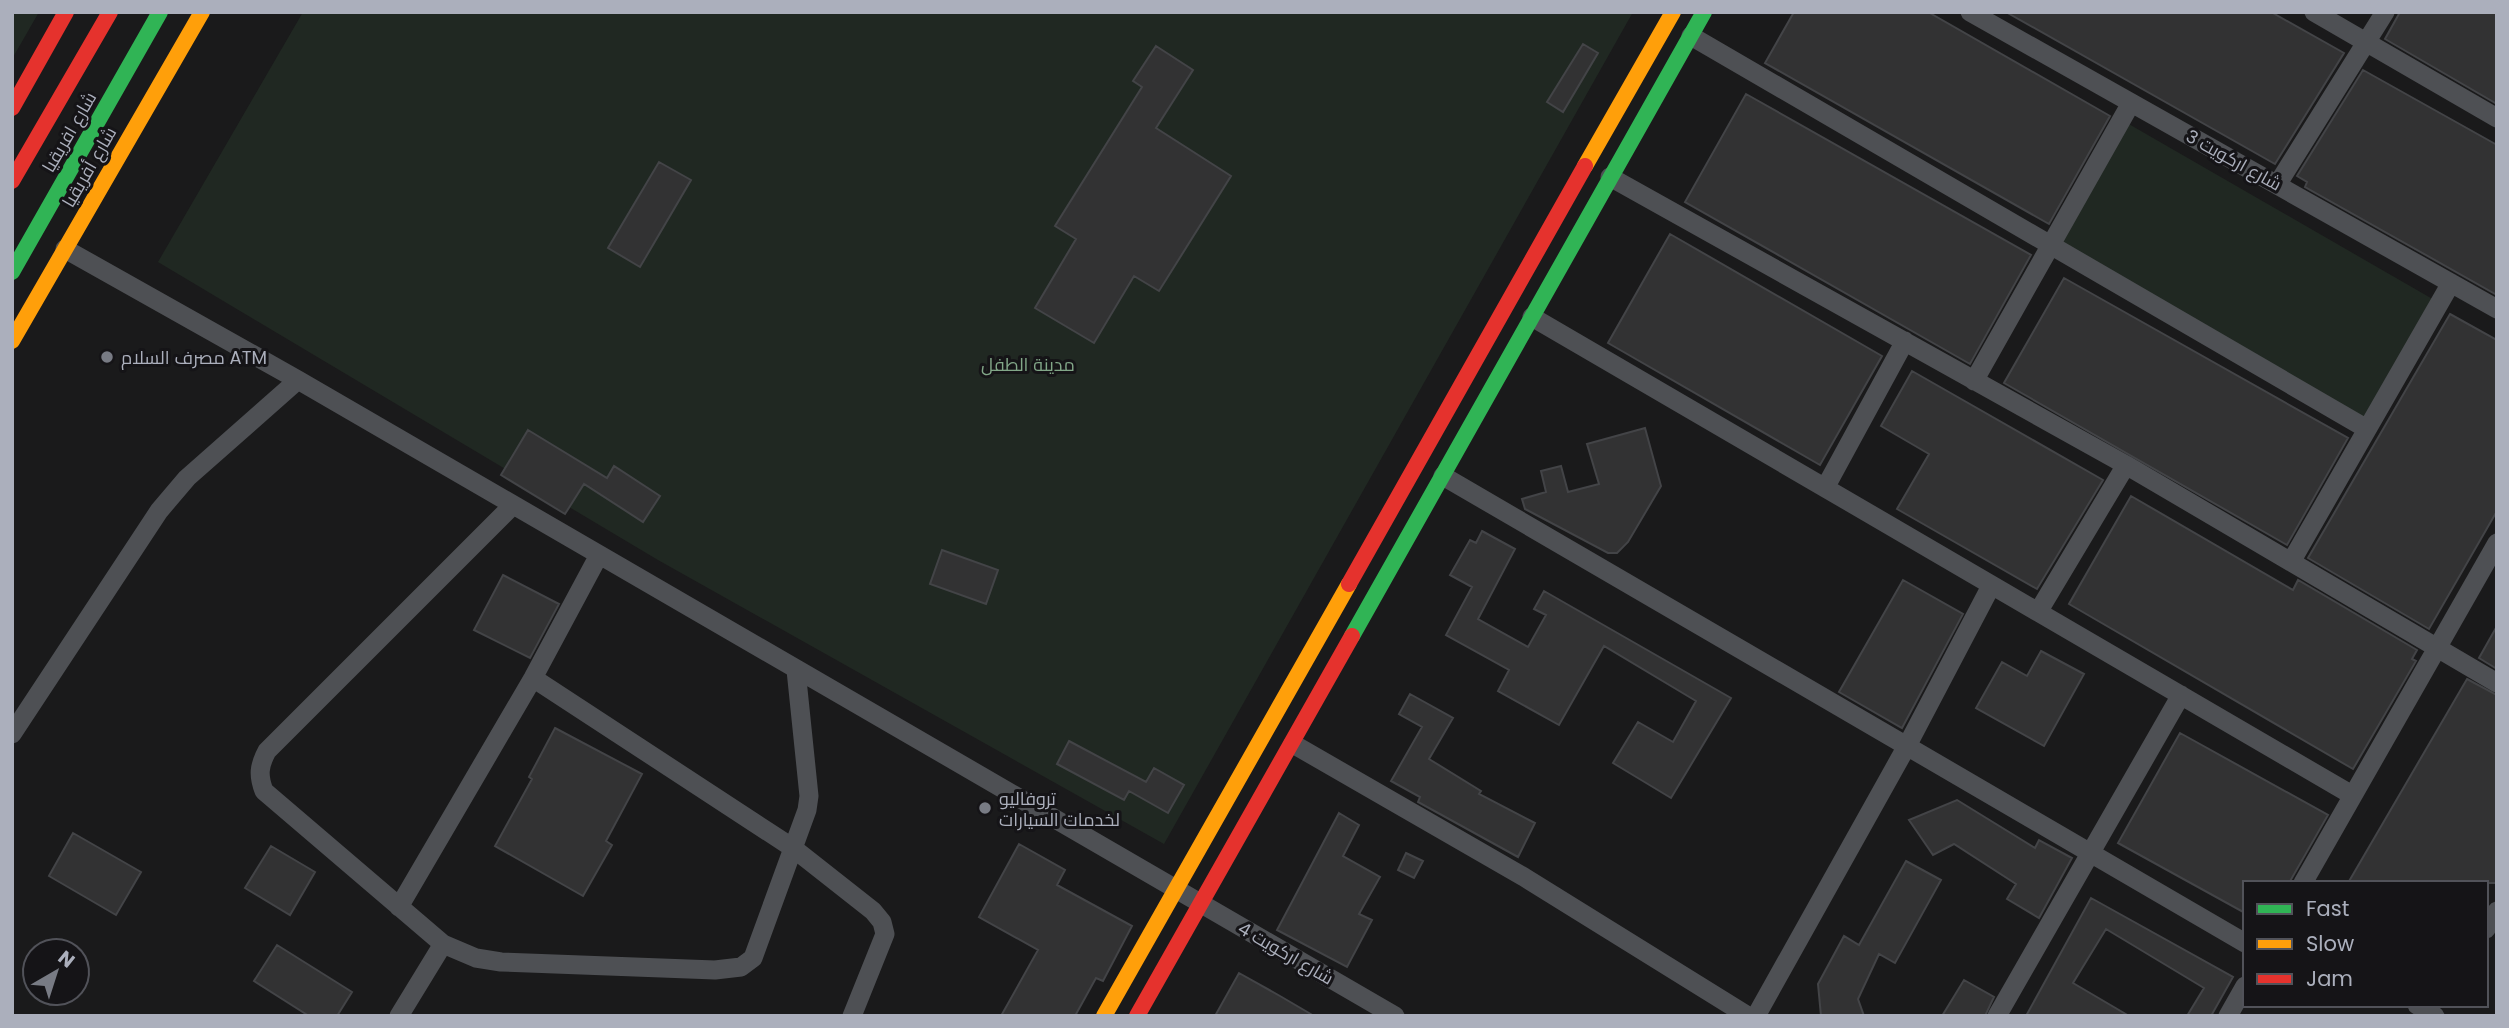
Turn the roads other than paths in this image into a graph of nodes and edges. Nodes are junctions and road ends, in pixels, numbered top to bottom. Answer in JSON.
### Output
{"nodes":[{"id":1,"x":66,"y":12,"type":"edge"},
{"id":2,"x":110,"y":12,"type":"edge"},
{"id":3,"x":160,"y":12,"type":"edge"},
{"id":4,"x":202,"y":12,"type":"edge"},
{"id":5,"x":1673,"y":12,"type":"edge"},
{"id":6,"x":1704,"y":12,"type":"edge"},
{"id":7,"x":1970,"y":12,"type":"edge"},
{"id":8,"x":2314,"y":12,"type":"edge"},
{"id":9,"x":2385,"y":12,"type":"edge"},
{"id":10,"x":1691,"y":36,"type":"junction"},
{"id":11,"x":2366,"y":43,"type":"junction"},
{"id":12,"x":2131,"y":103,"type":"junction"},
{"id":13,"x":12,"y":108,"type":"edge"},
{"id":14,"x":2497,"y":118,"type":"edge"},
{"id":15,"x":1610,"y":177,"type":"junction"},
{"id":16,"x":12,"y":181,"type":"edge"},
{"id":17,"x":2277,"y":185,"type":"junction"},
{"id":18,"x":2049,"y":246,"type":"junction"},
{"id":19,"x":65,"y":249,"type":"junction"},
{"id":20,"x":12,"y":272,"type":"edge"},
{"id":21,"x":2451,"y":283,"type":"junction"},
{"id":22,"x":2497,"y":309,"type":"edge"},
{"id":23,"x":1532,"y":317,"type":"junction"},
{"id":24,"x":12,"y":341,"type":"edge"},
{"id":25,"x":1905,"y":341,"type":"junction"},
{"id":26,"x":298,"y":380,"type":"junction"},
{"id":27,"x":1974,"y":381,"type":"junction"},
{"id":28,"x":2367,"y":429,"type":"junction"},
{"id":29,"x":2126,"y":465,"type":"junction"},
{"id":30,"x":1443,"y":476,"type":"junction"},
{"id":31,"x":1825,"y":488,"type":"junction"},
{"id":32,"x":513,"y":505,"type":"junction"},
{"id":33,"x":2497,"y":542,"type":"edge"},
{"id":34,"x":599,"y":555,"type":"junction"},
{"id":35,"x":2291,"y":562,"type":"junction"},
{"id":36,"x":1992,"y":586,"type":"junction"},
{"id":37,"x":2038,"y":612,"type":"junction"},
{"id":38,"x":2437,"y":647,"type":"junction"},
{"id":39,"x":796,"y":670,"type":"junction"},
{"id":40,"x":533,"y":678,"type":"junction"},
{"id":41,"x":2497,"y":683,"type":"edge"},
{"id":42,"x":2181,"y":695,"type":"junction"},
{"id":43,"x":12,"y":734,"type":"edge"},
{"id":44,"x":1293,"y":744,"type":"junction"},
{"id":45,"x":1908,"y":744,"type":"junction"},
{"id":46,"x":2353,"y":795,"type":"junction"},
{"id":47,"x":793,"y":848,"type":"junction"},
{"id":48,"x":2088,"y":851,"type":"junction"},
{"id":49,"x":2304,"y":881,"type":"edge"},
{"id":50,"x":1176,"y":891,"type":"junction"},
{"id":51,"x":1202,"y":905,"type":"junction"},
{"id":52,"x":399,"y":907,"type":"junction"},
{"id":53,"x":2243,"y":942,"type":"edge"},
{"id":54,"x":443,"y":944,"type":"junction"},
{"id":55,"x":2243,"y":990,"type":"edge"},
{"id":56,"x":399,"y":1016,"type":"edge"},
{"id":57,"x":852,"y":1016,"type":"edge"},
{"id":58,"x":1104,"y":1016,"type":"edge"},
{"id":59,"x":1137,"y":1016,"type":"edge"},
{"id":60,"x":1395,"y":1016,"type":"edge"},
{"id":61,"x":1748,"y":1016,"type":"edge"},
{"id":62,"x":1756,"y":1016,"type":"edge"},
{"id":63,"x":1997,"y":1016,"type":"edge"},
{"id":64,"x":2228,"y":1016,"type":"edge"}],
"edges":[{"from":1,"to":13,"type":"main road"},
{"from":2,"to":16,"type":"main road","name":"شارع افريقيا"},
{"from":3,"to":20,"type":"main road","name":"شارع افريقيا"},
{"from":4,"to":19,"type":"main road","name":"شارع أفريقيا"},
{"from":5,"to":50,"type":"main road"},
{"from":6,"to":10,"type":"main road"},
{"from":7,"to":12,"type":"street","name":"شارع اركويت 3"},
{"from":8,"to":11,"type":"street"},
{"from":9,"to":11,"type":"street"},
{"from":10,"to":15,"type":"main road"},
{"from":10,"to":18,"type":"street"},
{"from":11,"to":14,"type":"street"},
{"from":11,"to":17,"type":"street"},
{"from":12,"to":17,"type":"street","name":"شارع اركويت 3"},
{"from":12,"to":18,"type":"street"},
{"from":15,"to":23,"type":"main road"},
{"from":15,"to":25,"type":"street"},
{"from":17,"to":21,"type":"street","name":"شارع اركويت 3"},
{"from":18,"to":27,"type":"street"},
{"from":18,"to":28,"type":"street"},
{"from":19,"to":24,"type":"main road","name":"شارع أفريقيا"},
{"from":19,"to":26,"type":"street","name":"شارع اركويت 4"},
{"from":21,"to":22,"type":"street","name":"شارع اركويت 3"},
{"from":21,"to":28,"type":"street"},
{"from":23,"to":30,"type":"main road"},
{"from":23,"to":31,"type":"street"},
{"from":25,"to":27,"type":"street"},
{"from":25,"to":31,"type":"street"},
{"from":26,"to":32,"type":"street","name":"شارع اركويت 4"},
{"from":26,"to":43,"type":"street"},
{"from":27,"to":29,"type":"street"},
{"from":28,"to":35,"type":"street"},
{"from":29,"to":35,"type":"street"},
{"from":29,"to":37,"type":"street"},
{"from":30,"to":44,"type":"main road"},
{"from":30,"to":45,"type":"street"},
{"from":31,"to":36,"type":"street"},
{"from":32,"to":34,"type":"street","name":"شارع اركويت 4"},
{"from":32,"to":52,"type":"street"},
{"from":33,"to":38,"type":"street"},
{"from":34,"to":39,"type":"street","name":"شارع اركويت 4"},
{"from":34,"to":40,"type":"street"},
{"from":35,"to":38,"type":"street"},
{"from":36,"to":37,"type":"street"},
{"from":36,"to":45,"type":"street"},
{"from":37,"to":42,"type":"street"},
{"from":38,"to":41,"type":"street"},
{"from":38,"to":46,"type":"street"},
{"from":39,"to":47,"type":"street"},
{"from":39,"to":50,"type":"street","name":"شارع اركويت 4"},
{"from":40,"to":47,"type":"street"},
{"from":40,"to":52,"type":"street"},
{"from":42,"to":46,"type":"street"},
{"from":42,"to":48,"type":"street"},
{"from":44,"to":51,"type":"main road"},
{"from":44,"to":61,"type":"street"},
{"from":45,"to":48,"type":"street"},
{"from":45,"to":62,"type":"street"},
{"from":46,"to":49,"type":"street"},
{"from":47,"to":54,"type":"street"},
{"from":47,"to":57,"type":"street"},
{"from":48,"to":53,"type":"street"},
{"from":48,"to":63,"type":"street"},
{"from":50,"to":51,"type":"street","name":"شارع اركويت 4"},
{"from":50,"to":58,"type":"main road"},
{"from":51,"to":59,"type":"main road"},
{"from":51,"to":60,"type":"street","name":"شارع اركويت 4"},
{"from":52,"to":54,"type":"street"},
{"from":54,"to":56,"type":"street"},
{"from":55,"to":64,"type":"street"}]}
